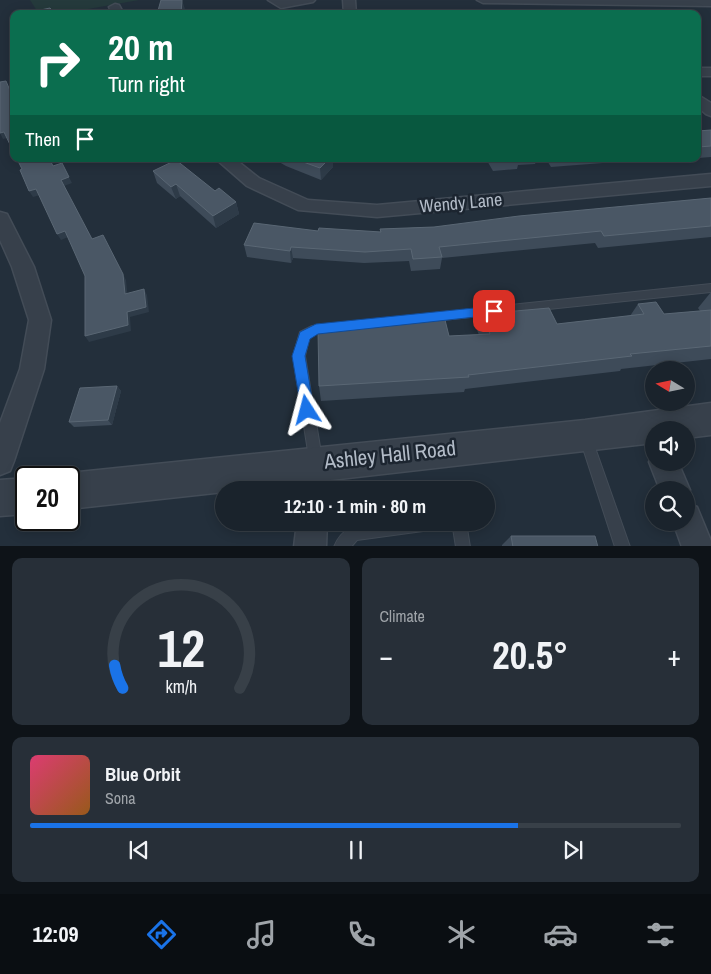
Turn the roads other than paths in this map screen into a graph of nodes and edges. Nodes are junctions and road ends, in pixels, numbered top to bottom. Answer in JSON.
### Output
{"nodes":[{"id":1,"x":274,"y":0,"type":"edge"},
{"id":2,"x":308,"y":0,"type":"edge"},
{"id":3,"x":483,"y":0,"type":"edge"},
{"id":4,"x":711,"y":2,"type":"edge"},
{"id":5,"x":701,"y":102,"type":"edge"},
{"id":6,"x":711,"y":111,"type":"edge"},
{"id":7,"x":228,"y":162,"type":"edge"},
{"id":8,"x":711,"y":180,"type":"edge"},
{"id":9,"x":0,"y":219,"type":"edge"},
{"id":10,"x":711,"y":288,"type":"edge"},
{"id":11,"x":711,"y":419,"type":"edge"},
{"id":12,"x":695,"y":423,"type":"edge"},
{"id":13,"x":645,"y":434,"type":"edge"},
{"id":14,"x":585,"y":436,"type":"junction"},
{"id":15,"x":0,"y":462,"type":"edge"},
{"id":16,"x":314,"y":476,"type":"edge"},
{"id":17,"x":80,"y":490,"type":"edge"},
{"id":18,"x":15,"y":497,"type":"edge"},
{"id":19,"x":0,"y":498,"type":"edge"},
{"id":20,"x":311,"y":531,"type":"edge"},
{"id":21,"x":368,"y":531,"type":"edge"},
{"id":22,"x":460,"y":531,"type":"edge"},
{"id":23,"x":692,"y":531,"type":"edge"},
{"id":24,"x":310,"y":546,"type":"edge"},
{"id":25,"x":341,"y":546,"type":"edge"},
{"id":26,"x":463,"y":546,"type":"edge"},
{"id":27,"x":622,"y":546,"type":"edge"},
{"id":28,"x":698,"y":546,"type":"edge"}],
"edges":[{"from":1,"to":2,"type":"street"},
{"from":3,"to":4,"type":"street"},
{"from":5,"to":6,"type":"street"},
{"from":7,"to":8,"type":"street","name":"Wendy Lane"},
{"from":9,"to":15,"type":"street"},
{"from":10,"to":16,"type":"lane"},
{"from":11,"to":12,"type":"street","name":"Ashley Hall Road"},
{"from":13,"to":14,"type":"street","name":"Ashley Hall Road"},
{"from":14,"to":16,"type":"street","name":"Ashley Hall Road"},
{"from":14,"to":27,"type":"lane"},
{"from":16,"to":17,"type":"street","name":"Ashley Hall Road"},
{"from":18,"to":19,"type":"street"},
{"from":20,"to":24,"type":"street"},
{"from":21,"to":25,"type":"lane"},
{"from":22,"to":26,"type":"lane"},
{"from":23,"to":28,"type":"street"}]}
